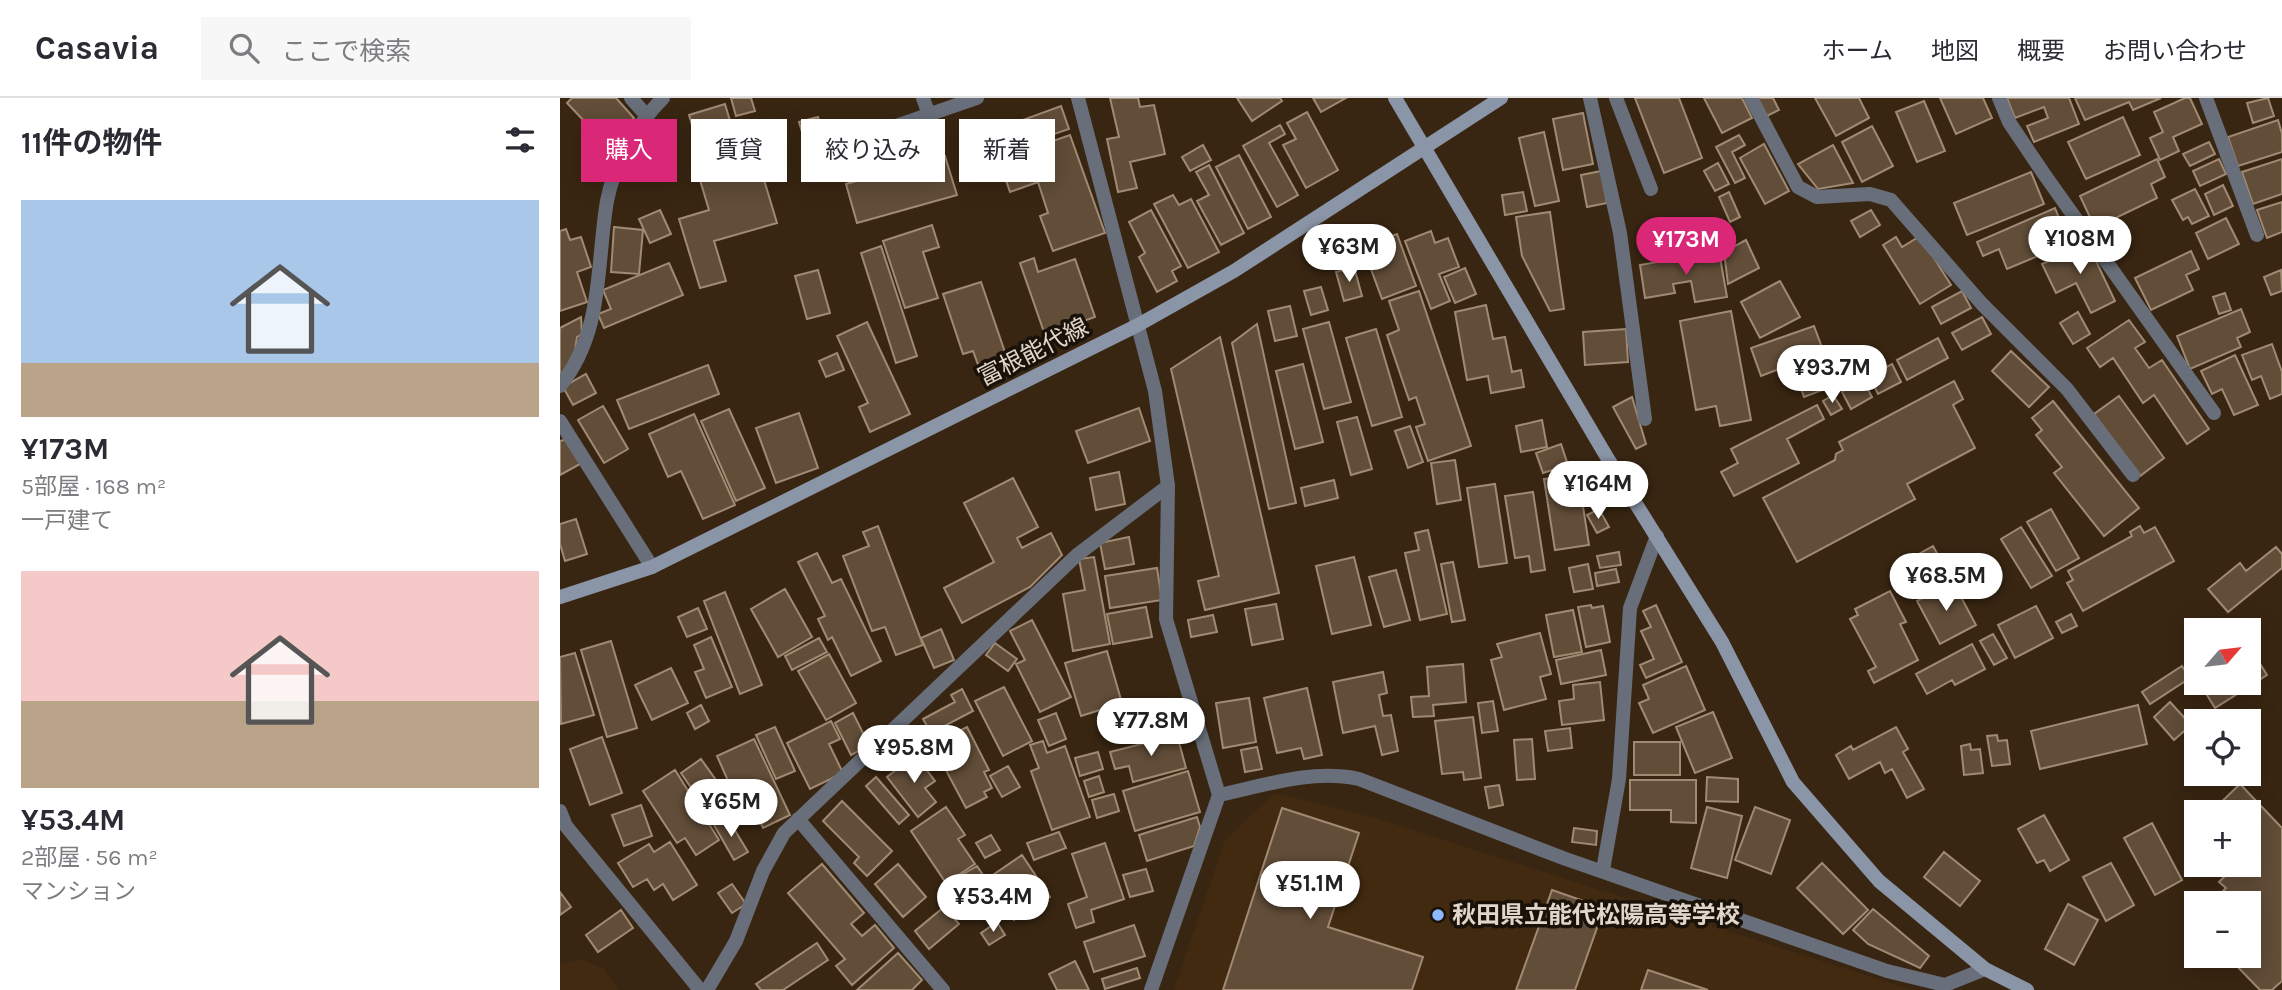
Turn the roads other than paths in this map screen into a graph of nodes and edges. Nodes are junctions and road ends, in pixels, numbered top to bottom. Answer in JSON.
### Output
{"nodes":[{"id":1,"x":631,"y":98,"type":"edge"},
{"id":2,"x":663,"y":98,"type":"edge"},
{"id":3,"x":923,"y":98,"type":"edge"},
{"id":4,"x":977,"y":98,"type":"edge"},
{"id":5,"x":1078,"y":98,"type":"edge"},
{"id":6,"x":1395,"y":98,"type":"edge"},
{"id":7,"x":1501,"y":98,"type":"edge"},
{"id":8,"x":1590,"y":98,"type":"edge"},
{"id":9,"x":1616,"y":98,"type":"edge"},
{"id":10,"x":1751,"y":98,"type":"edge"},
{"id":11,"x":2000,"y":98,"type":"edge"},
{"id":12,"x":2206,"y":98,"type":"edge"},
{"id":13,"x":646,"y":115,"type":"junction"},
{"id":14,"x":929,"y":115,"type":"junction"},
{"id":15,"x":917,"y":119,"type":"edge"},
{"id":16,"x":1424,"y":150,"type":"junction"},
{"id":17,"x":1651,"y":188,"type":"dead end"},
{"id":18,"x":2257,"y":235,"type":"dead end"},
{"id":19,"x":1138,"y":325,"type":"junction"},
{"id":20,"x":560,"y":386,"type":"edge"},
{"id":21,"x":2214,"y":413,"type":"dead end"},
{"id":22,"x":1645,"y":419,"type":"dead end"},
{"id":23,"x":560,"y":421,"type":"edge"},
{"id":24,"x":2133,"y":475,"type":"dead end"},
{"id":25,"x":1168,"y":486,"type":"junction"},
{"id":26,"x":1657,"y":536,"type":"junction"},
{"id":27,"x":652,"y":566,"type":"junction"},
{"id":28,"x":560,"y":597,"type":"edge"},
{"id":29,"x":1219,"y":795,"type":"junction"},
{"id":30,"x":560,"y":811,"type":"edge"},
{"id":31,"x":798,"y":819,"type":"junction"},
{"id":32,"x":1603,"y":870,"type":"junction"},
{"id":33,"x":1984,"y":969,"type":"junction"},
{"id":34,"x":700,"y":990,"type":"edge"},
{"id":35,"x":707,"y":990,"type":"edge"},
{"id":36,"x":943,"y":990,"type":"edge"},
{"id":37,"x":1151,"y":990,"type":"edge"},
{"id":38,"x":2026,"y":990,"type":"edge"}],
"edges":[{"from":1,"to":13,"type":"street"},
{"from":2,"to":13,"type":"street"},
{"from":3,"to":14,"type":"street"},
{"from":4,"to":14,"type":"street"},
{"from":5,"to":19,"type":"street"},
{"from":6,"to":16,"type":"street"},
{"from":7,"to":16,"type":"street","name":"富根能代線"},
{"from":8,"to":22,"type":"street"},
{"from":9,"to":17,"type":"street"},
{"from":10,"to":24,"type":"street"},
{"from":11,"to":21,"type":"street"},
{"from":12,"to":18,"type":"street"},
{"from":13,"to":20,"type":"street"},
{"from":14,"to":15,"type":"street"},
{"from":16,"to":19,"type":"street","name":"富根能代線"},
{"from":16,"to":26,"type":"street"},
{"from":19,"to":25,"type":"street"},
{"from":19,"to":27,"type":"street","name":"富根能代線"},
{"from":23,"to":27,"type":"street"},
{"from":25,"to":29,"type":"street"},
{"from":25,"to":31,"type":"street"},
{"from":26,"to":32,"type":"street"},
{"from":26,"to":33,"type":"street"},
{"from":27,"to":28,"type":"street","name":"富根能代線"},
{"from":29,"to":32,"type":"street"},
{"from":29,"to":37,"type":"street"},
{"from":30,"to":34,"type":"street"},
{"from":31,"to":35,"type":"street"},
{"from":31,"to":36,"type":"street"},
{"from":32,"to":33,"type":"street"},
{"from":33,"to":38,"type":"street"}]}
